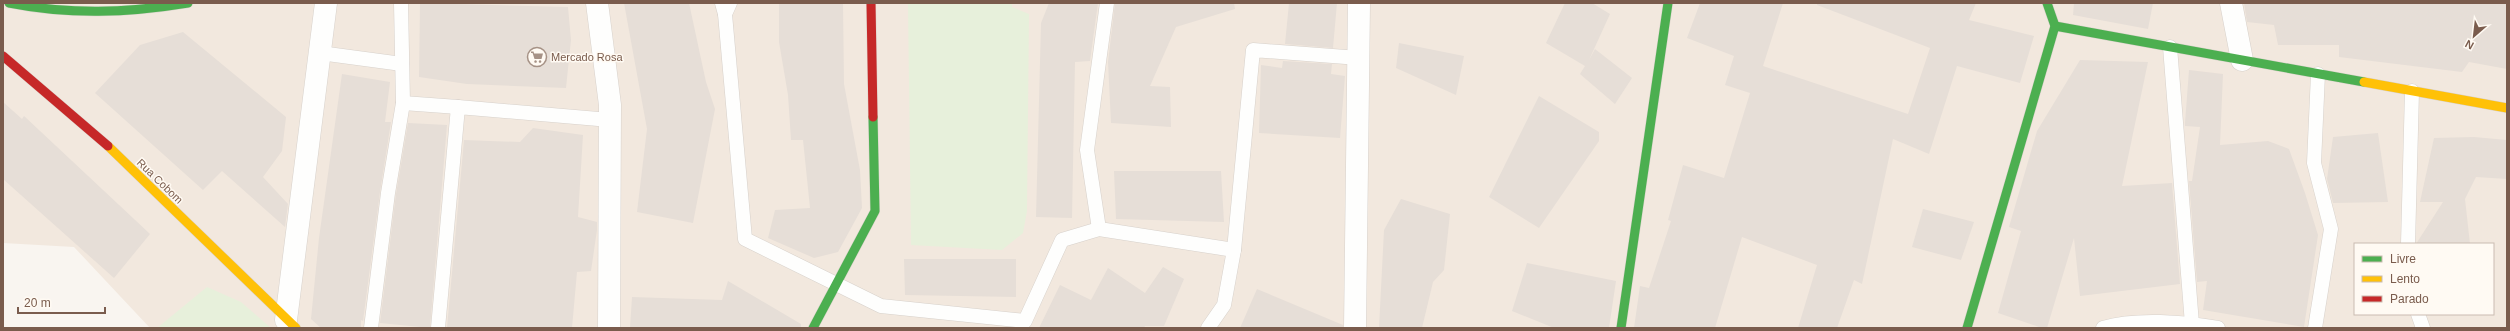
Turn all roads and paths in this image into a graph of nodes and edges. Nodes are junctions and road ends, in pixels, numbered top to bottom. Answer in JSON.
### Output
{"nodes":[{"id":1,"x":9,"y":3,"type":"edge"},
{"id":2,"x":188,"y":3,"type":"edge"},
{"id":3,"x":326,"y":3,"type":"edge"},
{"id":4,"x":401,"y":3,"type":"edge"},
{"id":5,"x":597,"y":3,"type":"edge"},
{"id":6,"x":871,"y":3,"type":"edge"},
{"id":7,"x":1107,"y":3,"type":"edge"},
{"id":8,"x":1359,"y":3,"type":"edge"},
{"id":9,"x":1668,"y":3,"type":"edge"},
{"id":10,"x":2047,"y":3,"type":"edge"},
{"id":11,"x":2231,"y":3,"type":"edge"},
{"id":12,"x":726,"y":7,"type":"edge"},
{"id":13,"x":2055,"y":26,"type":"junction"},
{"id":14,"x":2170,"y":47,"type":"junction"},
{"id":15,"x":320,"y":53,"type":"junction"},
{"id":16,"x":3,"y":56,"type":"edge"},
{"id":17,"x":1359,"y":58,"type":"junction"},
{"id":18,"x":2242,"y":60,"type":"junction"},
{"id":19,"x":402,"y":64,"type":"junction"},
{"id":20,"x":2318,"y":74,"type":"junction"},
{"id":21,"x":2412,"y":91,"type":"junction"},
{"id":22,"x":403,"y":103,"type":"junction"},
{"id":23,"x":458,"y":107,"type":"junction"},
{"id":24,"x":2507,"y":108,"type":"edge"},
{"id":25,"x":610,"y":120,"type":"junction"},
{"id":26,"x":1099,"y":229,"type":"junction"},
{"id":27,"x":2408,"y":243,"type":"edge"},
{"id":28,"x":1234,"y":250,"type":"junction"},
{"id":29,"x":836,"y":285,"type":"junction"},
{"id":30,"x":2418,"y":315,"type":"edge"},
{"id":31,"x":291,"y":324,"type":"edge"},
{"id":32,"x":2192,"y":324,"type":"junction"},
{"id":33,"x":2117,"y":326,"type":"edge"},
{"id":34,"x":371,"y":328,"type":"edge"},
{"id":35,"x":438,"y":328,"type":"edge"},
{"id":36,"x":609,"y":328,"type":"edge"},
{"id":37,"x":813,"y":328,"type":"edge"},
{"id":38,"x":1208,"y":328,"type":"edge"},
{"id":39,"x":1355,"y":328,"type":"edge"},
{"id":40,"x":1621,"y":328,"type":"edge"},
{"id":41,"x":1967,"y":328,"type":"edge"},
{"id":42,"x":2103,"y":328,"type":"edge"},
{"id":43,"x":2218,"y":328,"type":"edge"},
{"id":44,"x":2315,"y":328,"type":"edge"},
{"id":45,"x":2423,"y":328,"type":"edge"}],
"edges":[{"from":1,"to":2,"type":"street"},
{"from":3,"to":15,"type":"street"},
{"from":4,"to":19,"type":"lane"},
{"from":5,"to":25,"type":"street"},
{"from":6,"to":29,"type":"street"},
{"from":7,"to":26,"type":"lane"},
{"from":8,"to":17,"type":"street"},
{"from":9,"to":40,"type":"street"},
{"from":10,"to":13,"type":"street"},
{"from":11,"to":18,"type":"street"},
{"from":12,"to":29,"type":"lane"},
{"from":13,"to":14,"type":"street"},
{"from":13,"to":41,"type":"street"},
{"from":14,"to":18,"type":"street"},
{"from":14,"to":32,"type":"lane"},
{"from":15,"to":19,"type":"lane"},
{"from":15,"to":31,"type":"street"},
{"from":16,"to":31,"type":"street","name":"Rua Cobom"},
{"from":17,"to":28,"type":"lane"},
{"from":17,"to":39,"type":"street"},
{"from":18,"to":20,"type":"street"},
{"from":19,"to":22,"type":"lane"},
{"from":20,"to":21,"type":"street"},
{"from":20,"to":44,"type":"lane"},
{"from":21,"to":24,"type":"street"},
{"from":21,"to":27,"type":"lane"},
{"from":22,"to":23,"type":"lane"},
{"from":22,"to":34,"type":"lane"},
{"from":23,"to":25,"type":"lane"},
{"from":23,"to":35,"type":"lane"},
{"from":25,"to":36,"type":"street"},
{"from":26,"to":28,"type":"lane"},
{"from":26,"to":29,"type":"lane"},
{"from":28,"to":38,"type":"lane"},
{"from":29,"to":37,"type":"street"},
{"from":30,"to":45,"type":"lane"},
{"from":32,"to":33,"type":"lane"},
{"from":32,"to":43,"type":"lane"},
{"from":33,"to":42,"type":"lane"}]}
